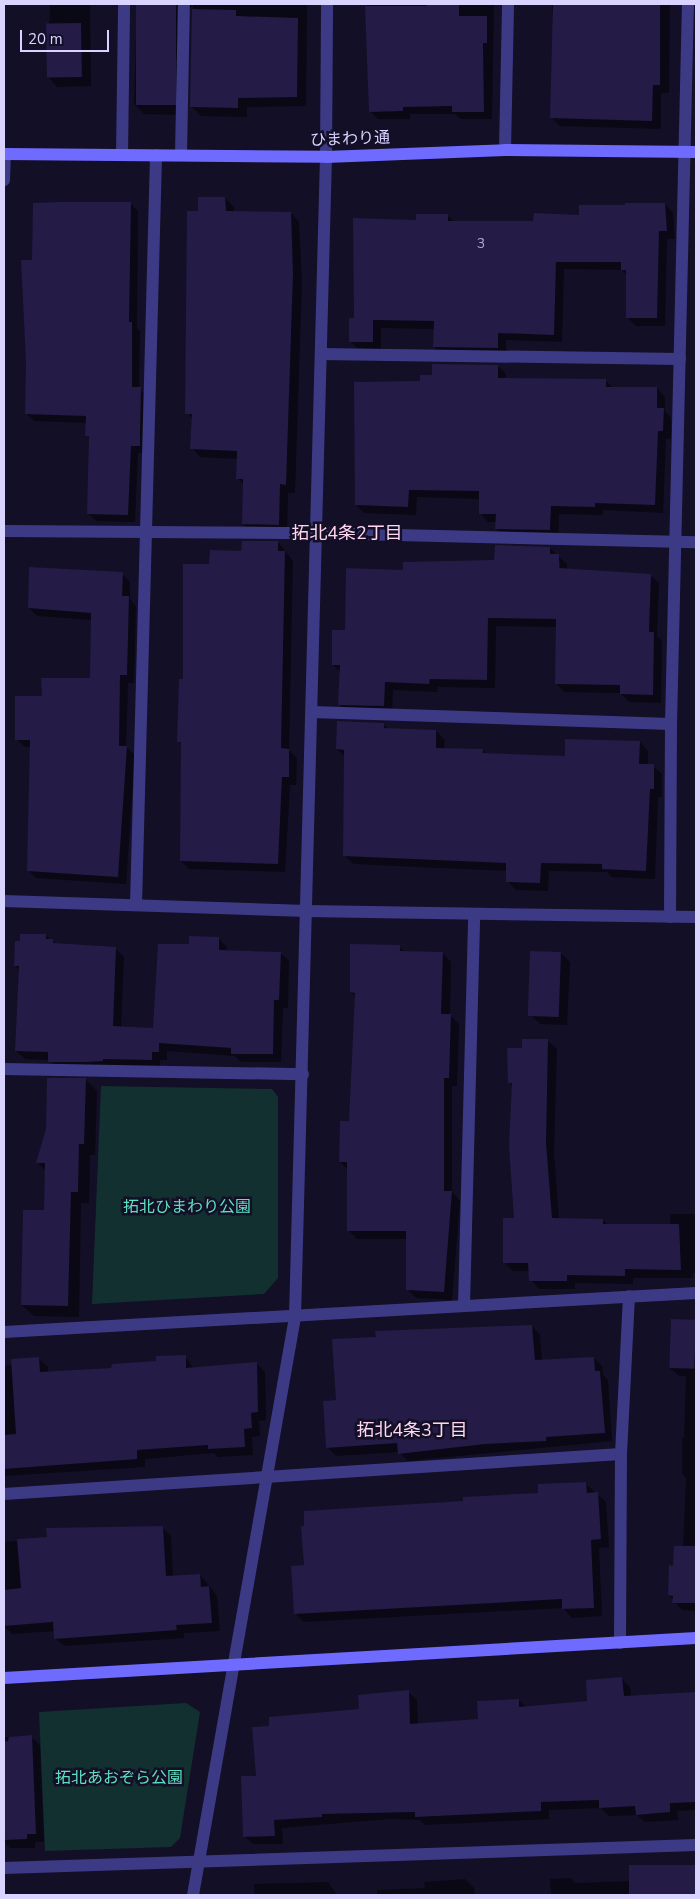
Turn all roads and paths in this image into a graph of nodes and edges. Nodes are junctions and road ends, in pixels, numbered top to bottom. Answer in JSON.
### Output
{"nodes":[{"id":1,"x":124,"y":4,"type":"edge"},
{"id":2,"x":184,"y":4,"type":"edge"},
{"id":3,"x":327,"y":4,"type":"edge"},
{"id":4,"x":508,"y":4,"type":"edge"},
{"id":5,"x":688,"y":4,"type":"edge"},
{"id":6,"x":505,"y":150,"type":"junction"},
{"id":7,"x":691,"y":152,"type":"edge"},
{"id":8,"x":4,"y":154,"type":"edge"},
{"id":9,"x":122,"y":155,"type":"junction"},
{"id":10,"x":156,"y":155,"type":"junction"},
{"id":11,"x":181,"y":155,"type":"junction"},
{"id":12,"x":326,"y":157,"type":"junction"},
{"id":13,"x":4,"y":180,"type":"edge"},
{"id":14,"x":321,"y":354,"type":"junction"},
{"id":15,"x":680,"y":358,"type":"junction"},
{"id":16,"x":4,"y":531,"type":"edge"},
{"id":17,"x":147,"y":531,"type":"junction"},
{"id":18,"x":315,"y":533,"type":"junction"},
{"id":19,"x":677,"y":542,"type":"junction"},
{"id":20,"x":696,"y":542,"type":"edge"},
{"id":21,"x":312,"y":712,"type":"junction"},
{"id":22,"x":671,"y":724,"type":"junction"},
{"id":23,"x":4,"y":901,"type":"edge"},
{"id":24,"x":136,"y":905,"type":"junction"},
{"id":25,"x":307,"y":911,"type":"junction"},
{"id":26,"x":474,"y":915,"type":"junction"},
{"id":27,"x":670,"y":917,"type":"junction"},
{"id":28,"x":696,"y":917,"type":"edge"},
{"id":29,"x":4,"y":1069,"type":"edge"},
{"id":30,"x":303,"y":1074,"type":"junction"},
{"id":31,"x":696,"y":1293,"type":"edge"},
{"id":32,"x":629,"y":1296,"type":"junction"},
{"id":33,"x":464,"y":1305,"type":"junction"},
{"id":34,"x":295,"y":1317,"type":"junction"},
{"id":35,"x":4,"y":1332,"type":"edge"},
{"id":36,"x":621,"y":1454,"type":"junction"},
{"id":37,"x":267,"y":1477,"type":"junction"},
{"id":38,"x":4,"y":1494,"type":"edge"},
{"id":39,"x":696,"y":1638,"type":"edge"},
{"id":40,"x":620,"y":1643,"type":"junction"},
{"id":41,"x":235,"y":1664,"type":"junction"},
{"id":42,"x":4,"y":1678,"type":"edge"},
{"id":43,"x":696,"y":1845,"type":"edge"},
{"id":44,"x":200,"y":1860,"type":"junction"},
{"id":45,"x":4,"y":1868,"type":"edge"},
{"id":46,"x":193,"y":1895,"type":"edge"}],
"edges":[{"from":1,"to":9,"type":"street"},
{"from":2,"to":11,"type":"street"},
{"from":3,"to":12,"type":"street"},
{"from":4,"to":6,"type":"street"},
{"from":5,"to":7,"type":"street"},
{"from":6,"to":7,"type":"street","name":"ひまわり通"},
{"from":6,"to":12,"type":"street","name":"ひまわり通"},
{"from":7,"to":15,"type":"street"},
{"from":8,"to":9,"type":"street","name":"ひまわり通"},
{"from":8,"to":13,"type":"street"},
{"from":9,"to":10,"type":"street","name":"ひまわり通"},
{"from":10,"to":11,"type":"street","name":"ひまわり通"},
{"from":10,"to":17,"type":"street"},
{"from":11,"to":12,"type":"street","name":"ひまわり通"},
{"from":12,"to":14,"type":"street"},
{"from":14,"to":15,"type":"street"},
{"from":14,"to":18,"type":"street"},
{"from":15,"to":19,"type":"street"},
{"from":16,"to":17,"type":"street"},
{"from":17,"to":18,"type":"street"},
{"from":17,"to":24,"type":"street"},
{"from":18,"to":19,"type":"street"},
{"from":18,"to":21,"type":"street"},
{"from":19,"to":20,"type":"street"},
{"from":19,"to":22,"type":"street"},
{"from":21,"to":22,"type":"street"},
{"from":21,"to":25,"type":"street"},
{"from":22,"to":27,"type":"street"},
{"from":23,"to":24,"type":"street"},
{"from":24,"to":25,"type":"street"},
{"from":25,"to":26,"type":"street"},
{"from":25,"to":30,"type":"street"},
{"from":26,"to":27,"type":"street"},
{"from":26,"to":33,"type":"street"},
{"from":27,"to":28,"type":"street"},
{"from":29,"to":30,"type":"street"},
{"from":30,"to":34,"type":"street"},
{"from":31,"to":32,"type":"street"},
{"from":32,"to":33,"type":"street"},
{"from":32,"to":36,"type":"street"},
{"from":33,"to":34,"type":"street"},
{"from":34,"to":35,"type":"street"},
{"from":34,"to":37,"type":"street"},
{"from":36,"to":37,"type":"street"},
{"from":36,"to":40,"type":"street"},
{"from":37,"to":38,"type":"street"},
{"from":37,"to":41,"type":"street"},
{"from":39,"to":40,"type":"street"},
{"from":40,"to":41,"type":"street"},
{"from":41,"to":42,"type":"street"},
{"from":41,"to":44,"type":"street"},
{"from":43,"to":44,"type":"street"},
{"from":44,"to":45,"type":"street"},
{"from":44,"to":46,"type":"street"}]}
